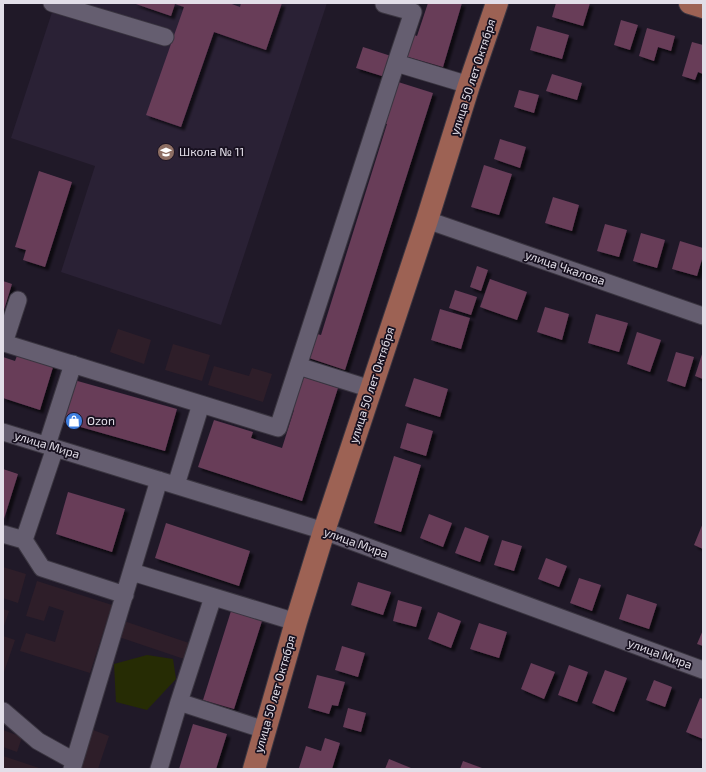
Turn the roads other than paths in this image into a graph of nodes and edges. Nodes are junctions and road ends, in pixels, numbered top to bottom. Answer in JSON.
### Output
{"nodes":[{"id":1,"x":52,"y":3,"type":"edge"},
{"id":2,"x":497,"y":3,"type":"edge"},
{"id":3,"x":690,"y":3,"type":"edge"},
{"id":4,"x":384,"y":4,"type":"edge"},
{"id":5,"x":703,"y":7,"type":"edge"},
{"id":6,"x":165,"y":37,"type":"dead end"},
{"id":7,"x":396,"y":63,"type":"junction"},
{"id":8,"x":469,"y":85,"type":"junction"},
{"id":9,"x":427,"y":220,"type":"junction"},
{"id":10,"x":18,"y":300,"type":"dead end"},
{"id":11,"x":703,"y":316,"type":"edge"},
{"id":12,"x":73,"y":364,"type":"junction"},
{"id":13,"x":298,"y":366,"type":"junction"},
{"id":14,"x":371,"y":389,"type":"junction"},
{"id":15,"x":201,"y":404,"type":"junction"},
{"id":16,"x":3,"y":432,"type":"edge"},
{"id":17,"x":51,"y":446,"type":"junction"},
{"id":18,"x":159,"y":480,"type":"junction"},
{"id":19,"x":176,"y":485,"type":"junction"},
{"id":20,"x":324,"y":531,"type":"junction"},
{"id":21,"x":3,"y":534,"type":"edge"},
{"id":22,"x":24,"y":540,"type":"junction"},
{"id":23,"x":132,"y":572,"type":"junction"},
{"id":24,"x":125,"y":595,"type":"junction"},
{"id":25,"x":213,"y":597,"type":"junction"},
{"id":26,"x":296,"y":622,"type":"junction"},
{"id":27,"x":703,"y":670,"type":"edge"},
{"id":28,"x":180,"y":702,"type":"junction"},
{"id":29,"x":3,"y":711,"type":"edge"},
{"id":30,"x":265,"y":730,"type":"junction"},
{"id":31,"x":73,"y":765,"type":"edge"},
{"id":32,"x":159,"y":769,"type":"edge"},
{"id":33,"x":254,"y":769,"type":"edge"}],
"edges":[{"from":1,"to":6,"type":"street"},
{"from":2,"to":8,"type":"main road","name":"улица 50 лет Октября"},
{"from":3,"to":5,"type":"main road"},
{"from":4,"to":7,"type":"street"},
{"from":7,"to":8,"type":"street"},
{"from":7,"to":13,"type":"street"},
{"from":8,"to":9,"type":"main road","name":"улица 50 лет Октября"},
{"from":9,"to":11,"type":"street","name":"улица Чкалова"},
{"from":9,"to":14,"type":"main road","name":"улица 50 лет Октября"},
{"from":10,"to":12,"type":"street"},
{"from":12,"to":15,"type":"street"},
{"from":12,"to":17,"type":"street"},
{"from":13,"to":14,"type":"street"},
{"from":13,"to":15,"type":"street"},
{"from":14,"to":20,"type":"main road","name":"улица 50 лет Октября"},
{"from":15,"to":19,"type":"street"},
{"from":16,"to":17,"type":"street","name":"улица Мира"},
{"from":17,"to":18,"type":"street","name":"улица Мира"},
{"from":17,"to":22,"type":"street"},
{"from":18,"to":19,"type":"street","name":"улица Мира"},
{"from":18,"to":23,"type":"street"},
{"from":19,"to":20,"type":"street","name":"улица Мира"},
{"from":20,"to":26,"type":"main road","name":"улица 50 лет Октября"},
{"from":20,"to":27,"type":"street","name":"улица Мира"},
{"from":21,"to":22,"type":"street"},
{"from":22,"to":24,"type":"street"},
{"from":23,"to":24,"type":"street"},
{"from":23,"to":25,"type":"street"},
{"from":24,"to":31,"type":"street"},
{"from":25,"to":26,"type":"street"},
{"from":25,"to":28,"type":"street"},
{"from":26,"to":30,"type":"main road","name":"улица 50 лет Октября"},
{"from":28,"to":30,"type":"street"},
{"from":28,"to":32,"type":"street"},
{"from":29,"to":31,"type":"street"},
{"from":30,"to":33,"type":"main road","name":"улица 50 лет Октября"}]}
